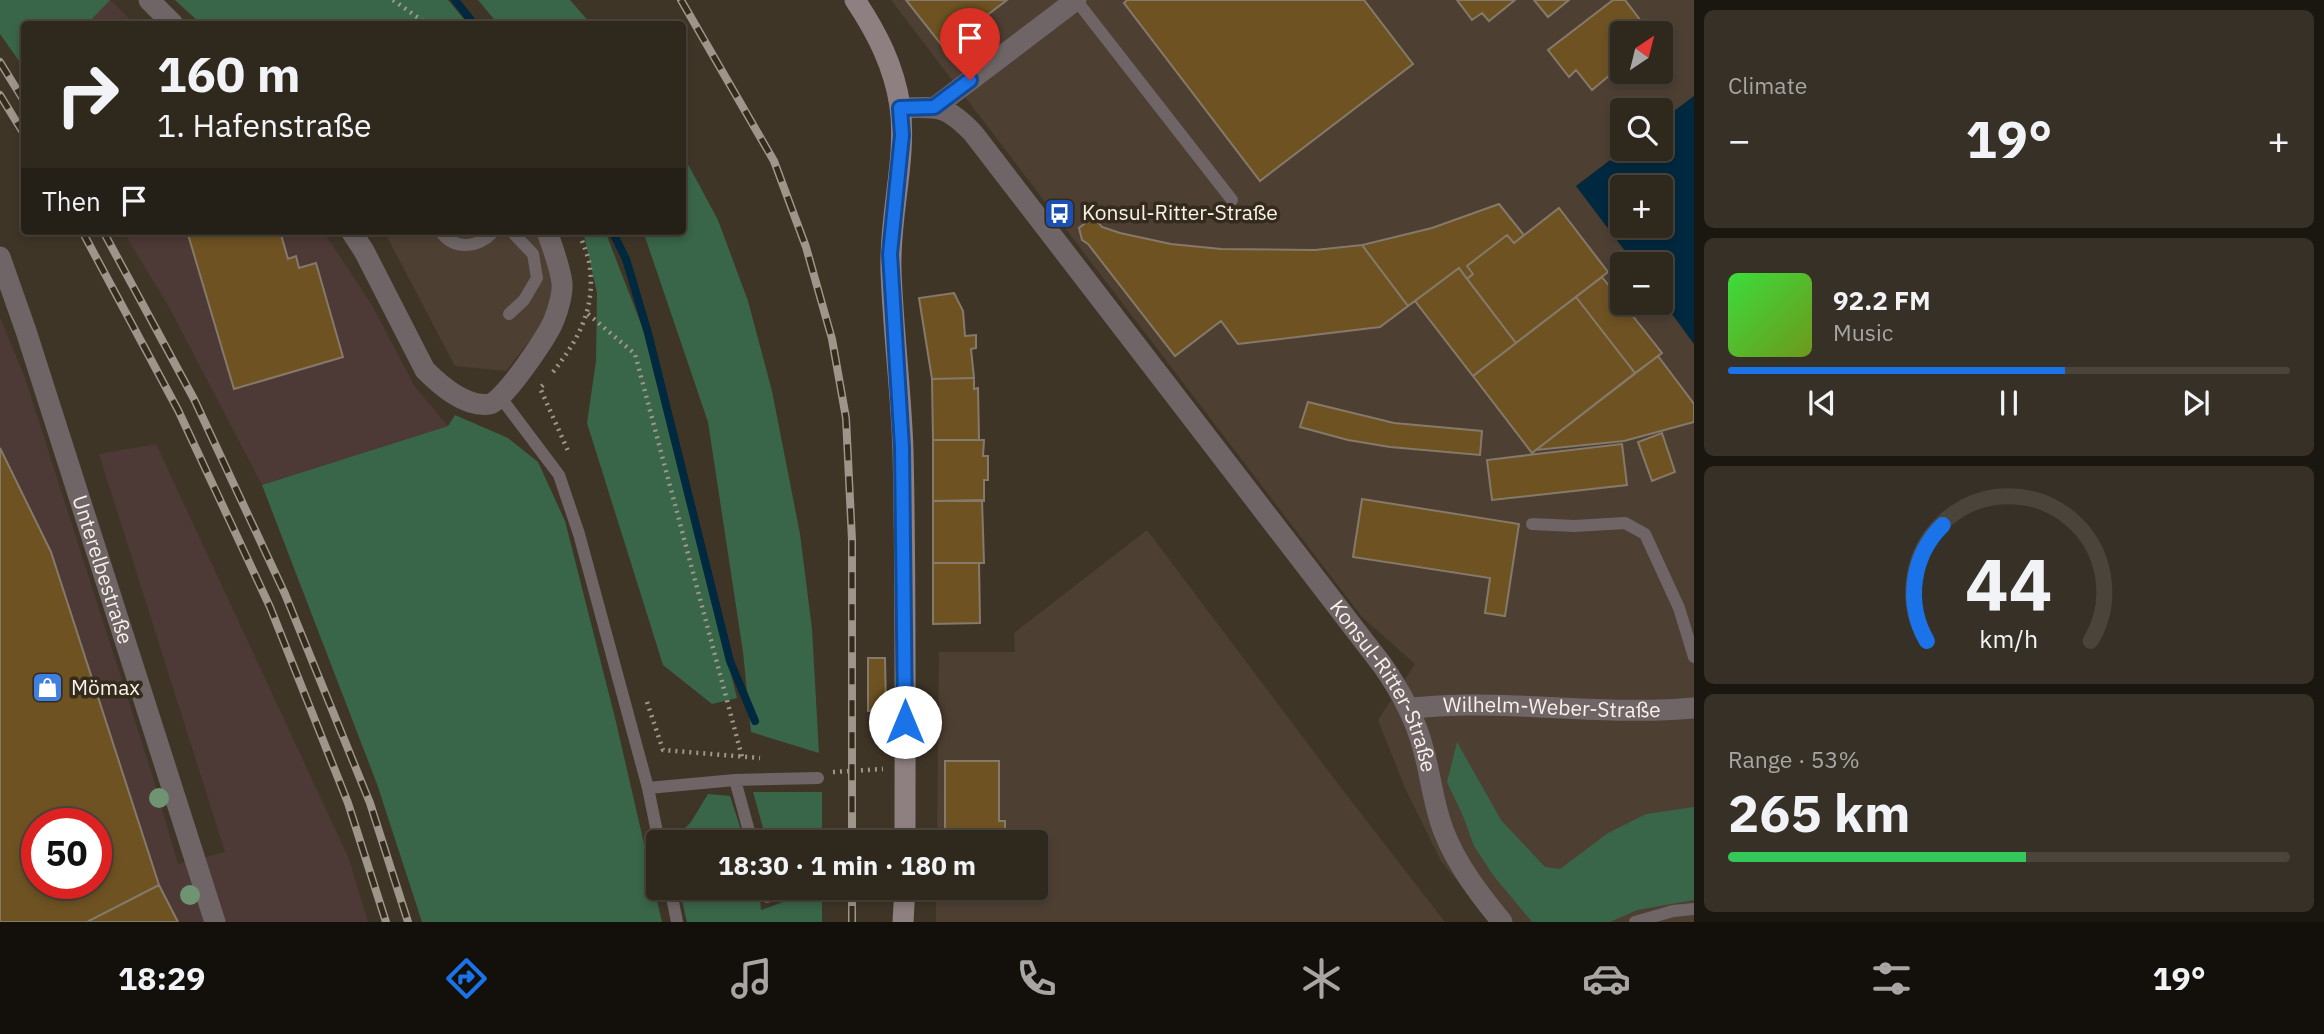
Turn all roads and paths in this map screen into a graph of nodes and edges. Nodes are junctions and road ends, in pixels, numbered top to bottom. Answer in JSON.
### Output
{"nodes":[{"id":1,"x":149,"y":0,"type":"edge"},
{"id":2,"x":393,"y":0,"type":"edge"},
{"id":3,"x":855,"y":0,"type":"edge"},
{"id":4,"x":1067,"y":3,"type":"edge"},
{"id":5,"x":170,"y":21,"type":"edge"},
{"id":6,"x":423,"y":21,"type":"edge"},
{"id":7,"x":934,"y":107,"type":"junction"},
{"id":8,"x":900,"y":108,"type":"junction"},
{"id":9,"x":1232,"y":200,"type":"dead end"},
{"id":10,"x":354,"y":235,"type":"edge"},
{"id":11,"x":444,"y":235,"type":"edge"},
{"id":12,"x":490,"y":235,"type":"edge"},
{"id":13,"x":515,"y":235,"type":"edge"},
{"id":14,"x":548,"y":235,"type":"edge"},
{"id":15,"x":580,"y":235,"type":"edge"},
{"id":16,"x":0,"y":257,"type":"edge"},
{"id":17,"x":509,"y":314,"type":"dead end"},
{"id":18,"x":588,"y":314,"type":"junction"},
{"id":19,"x":501,"y":398,"type":"junction"},
{"id":20,"x":570,"y":456,"type":"dead end"},
{"id":21,"x":1532,"y":524,"type":"dead end"},
{"id":22,"x":1694,"y":657,"type":"edge"},
{"id":23,"x":647,"y":701,"type":"dead end"},
{"id":24,"x":1410,"y":708,"type":"junction"},
{"id":25,"x":1694,"y":708,"type":"edge"},
{"id":26,"x":742,"y":757,"type":"junction"},
{"id":27,"x":770,"y":759,"type":"dead end"},
{"id":28,"x":879,"y":769,"type":"dead end"},
{"id":29,"x":818,"y":778,"type":"joint"},
{"id":30,"x":736,"y":780,"type":"junction"},
{"id":31,"x":648,"y":788,"type":"junction"},
{"id":32,"x":657,"y":830,"type":"edge"},
{"id":33,"x":749,"y":830,"type":"edge"},
{"id":34,"x":905,"y":830,"type":"edge"},
{"id":35,"x":673,"y":900,"type":"edge"},
{"id":36,"x":905,"y":900,"type":"edge"},
{"id":37,"x":1694,"y":909,"type":"edge"},
{"id":38,"x":215,"y":922,"type":"edge"},
{"id":39,"x":677,"y":922,"type":"edge"},
{"id":40,"x":904,"y":922,"type":"edge"},
{"id":41,"x":1502,"y":922,"type":"edge"},
{"id":42,"x":1635,"y":922,"type":"edge"}],
"edges":[{"from":1,"to":5,"type":"street"},
{"from":2,"to":6,"type":"path"},
{"from":3,"to":8,"type":"main road"},
{"from":4,"to":7,"type":"street"},
{"from":4,"to":9,"type":"lane"},
{"from":7,"to":8,"type":"street"},
{"from":7,"to":24,"type":"street","name":"Konsul-Ritter-Straße"},
{"from":8,"to":34,"type":"main road"},
{"from":10,"to":19,"type":"street"},
{"from":11,"to":12,"type":"lane"},
{"from":13,"to":17,"type":"lane"},
{"from":14,"to":19,"type":"street"},
{"from":15,"to":18,"type":"path"},
{"from":16,"to":38,"type":"street","name":"Unterelbestraße"},
{"from":18,"to":20,"type":"path"},
{"from":18,"to":26,"type":"path"},
{"from":19,"to":31,"type":"lane"},
{"from":21,"to":22,"type":"lane"},
{"from":23,"to":26,"type":"path"},
{"from":24,"to":25,"type":"street","name":"Wilhelm-Weber-Straße"},
{"from":24,"to":41,"type":"street","name":"Konsul-Ritter-Straße"},
{"from":26,"to":27,"type":"path"},
{"from":28,"to":29,"type":"path"},
{"from":29,"to":30,"type":"lane"},
{"from":30,"to":31,"type":"lane"},
{"from":30,"to":33,"type":"lane"},
{"from":31,"to":32,"type":"lane"},
{"from":35,"to":39,"type":"lane"},
{"from":36,"to":40,"type":"main road"},
{"from":37,"to":42,"type":"lane"}]}
